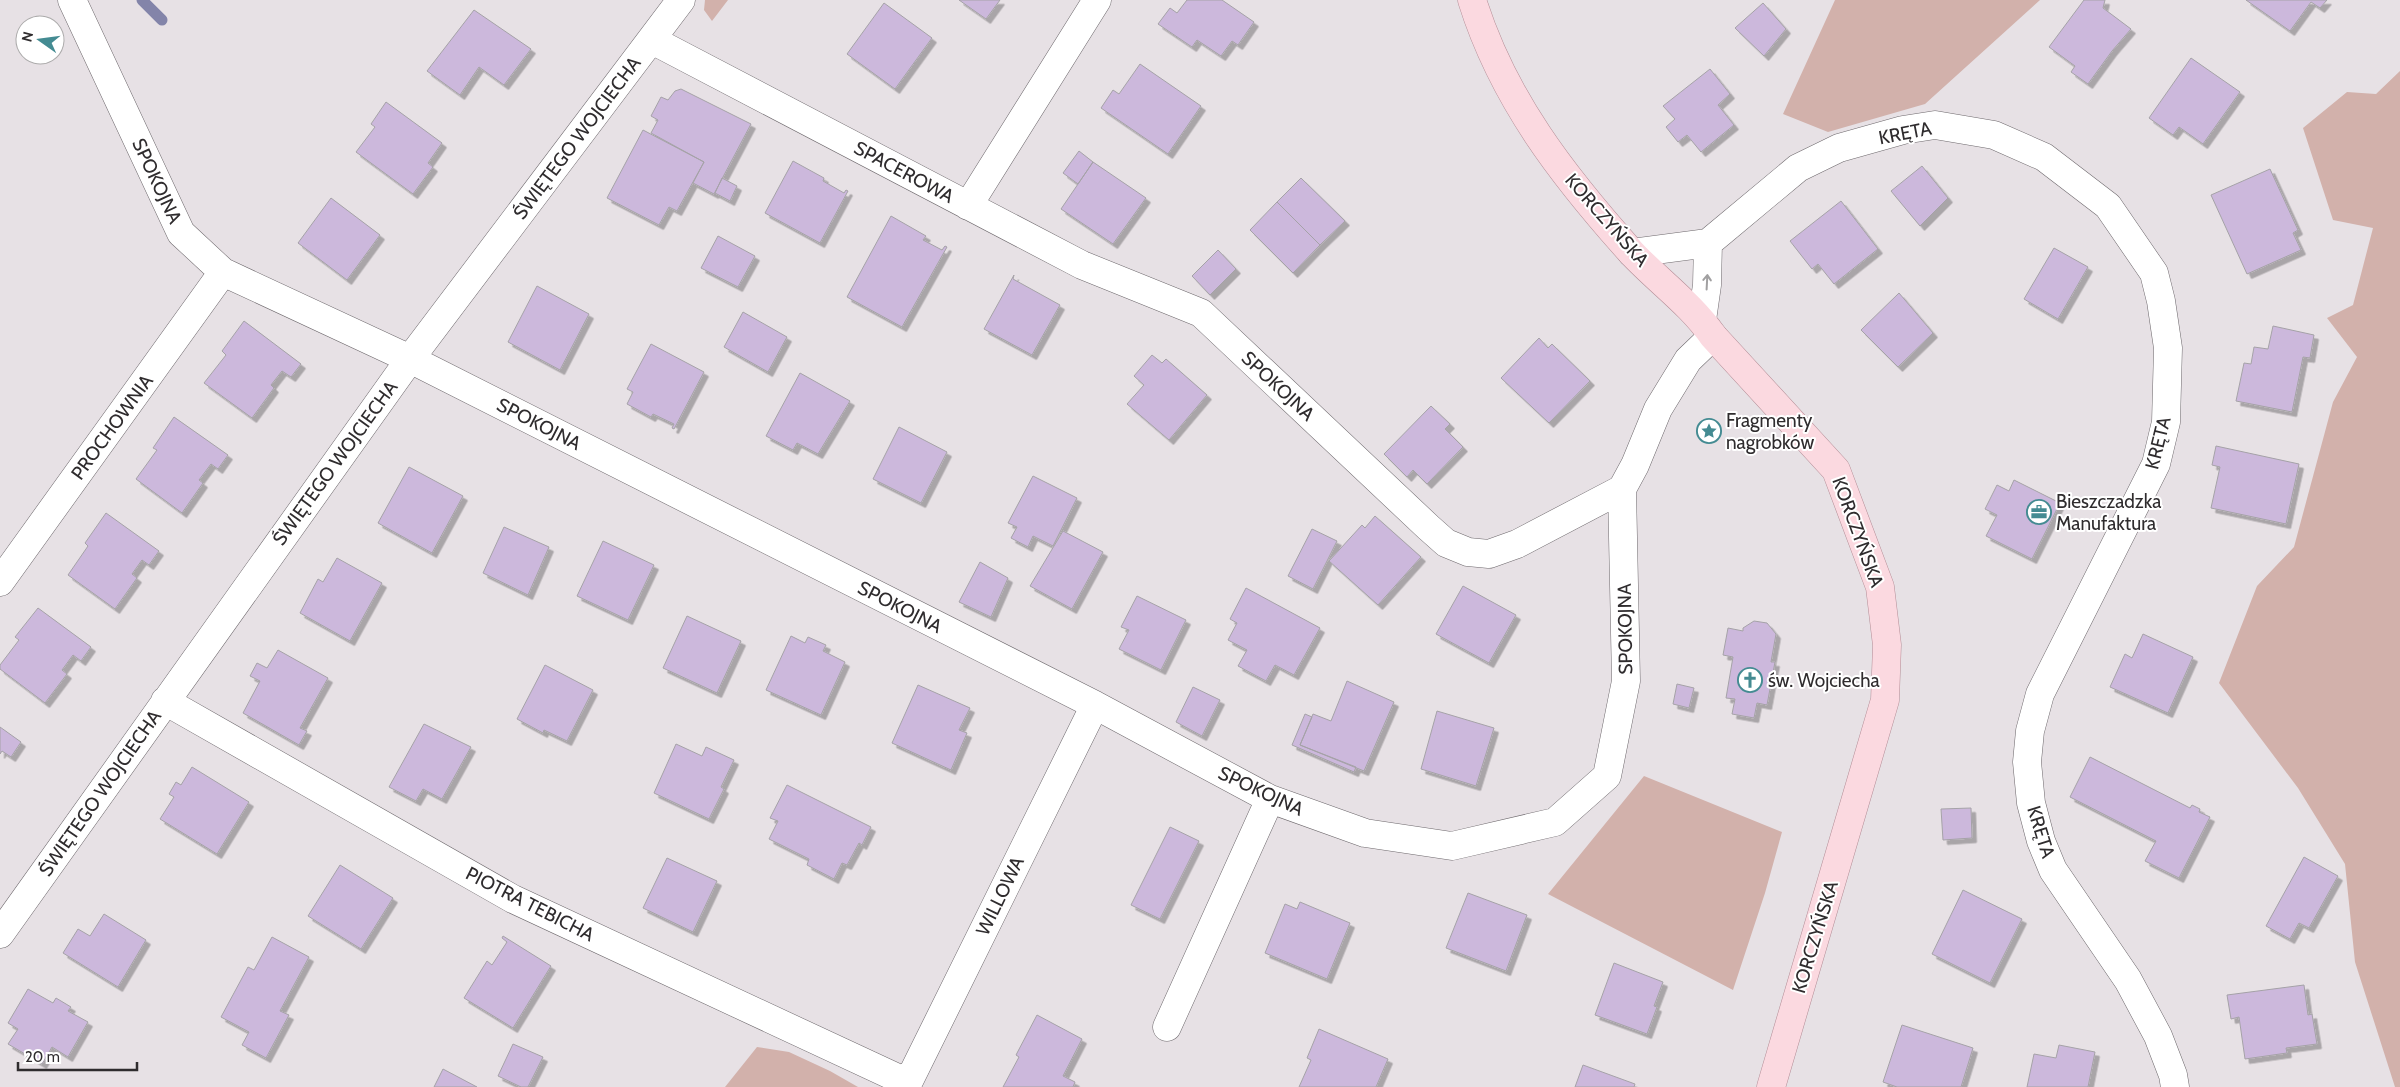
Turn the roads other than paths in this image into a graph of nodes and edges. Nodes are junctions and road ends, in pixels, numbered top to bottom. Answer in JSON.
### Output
{"nodes":[{"id":1,"x":72,"y":0,"type":"edge"},
{"id":2,"x":682,"y":0,"type":"edge"},
{"id":3,"x":1097,"y":0,"type":"edge"},
{"id":4,"x":1472,"y":0,"type":"edge"},
{"id":5,"x":652,"y":40,"type":"junction"},
{"id":6,"x":968,"y":206,"type":"junction"},
{"id":7,"x":1708,"y":243,"type":"junction"},
{"id":8,"x":1632,"y":253,"type":"junction"},
{"id":9,"x":223,"y":272,"type":"junction"},
{"id":10,"x":1708,"y":328,"type":"junction"},
{"id":11,"x":410,"y":359,"type":"junction"},
{"id":12,"x":1622,"y":489,"type":"junction"},
{"id":13,"x":0,"y":582,"type":"edge"},
{"id":14,"x":165,"y":701,"type":"junction"},
{"id":15,"x":1095,"y":706,"type":"junction"},
{"id":16,"x":1270,"y":799,"type":"junction"},
{"id":17,"x":0,"y":934,"type":"edge"},
{"id":18,"x":1167,"y":1027,"type":"dead end"},
{"id":19,"x":907,"y":1085,"type":"edge"},
{"id":20,"x":1771,"y":1087,"type":"edge"},
{"id":21,"x":2175,"y":1087,"type":"edge"}],
"edges":[{"from":1,"to":9,"type":"street","name":"SPOKOJNA"},
{"from":2,"to":5,"type":"street","name":"ŚWIĘTEGO WOJCIECHA"},
{"from":3,"to":6,"type":"street","name":"SPACEROWA"},
{"from":4,"to":8,"type":"main road","name":"KORCZYŃSKA"},
{"from":5,"to":6,"type":"street","name":"SPACEROWA"},
{"from":5,"to":11,"type":"street","name":"ŚWIĘTEGO WOJCIECHA"},
{"from":6,"to":12,"type":"street","name":"SPOKOJNA"},
{"from":7,"to":8,"type":"street"},
{"from":10,"to":7,"type":"street","one_way":true},
{"from":7,"to":21,"type":"street","name":"KRĘTA"},
{"from":8,"to":10,"type":"main road","name":"KORCZYŃSKA"},
{"from":9,"to":11,"type":"street","name":"SPOKOJNA"},
{"from":9,"to":13,"type":"street","name":"PROCHOWNIA"},
{"from":10,"to":12,"type":"street","name":"SPOKOJNA"},
{"from":10,"to":20,"type":"main road","name":"KORCZYŃSKA"},
{"from":11,"to":14,"type":"street","name":"ŚWIĘTEGO WOJCIECHA"},
{"from":11,"to":15,"type":"street","name":"SPOKOJNA"},
{"from":12,"to":16,"type":"street","name":"SPOKOJNA"},
{"from":14,"to":17,"type":"street","name":"ŚWIĘTEGO WOJCIECHA"},
{"from":14,"to":19,"type":"street","name":"PIOTRA TEBICHA"},
{"from":15,"to":16,"type":"street","name":"SPOKOJNA"},
{"from":15,"to":19,"type":"street","name":"WILLOWA"},
{"from":16,"to":18,"type":"street"}]}
